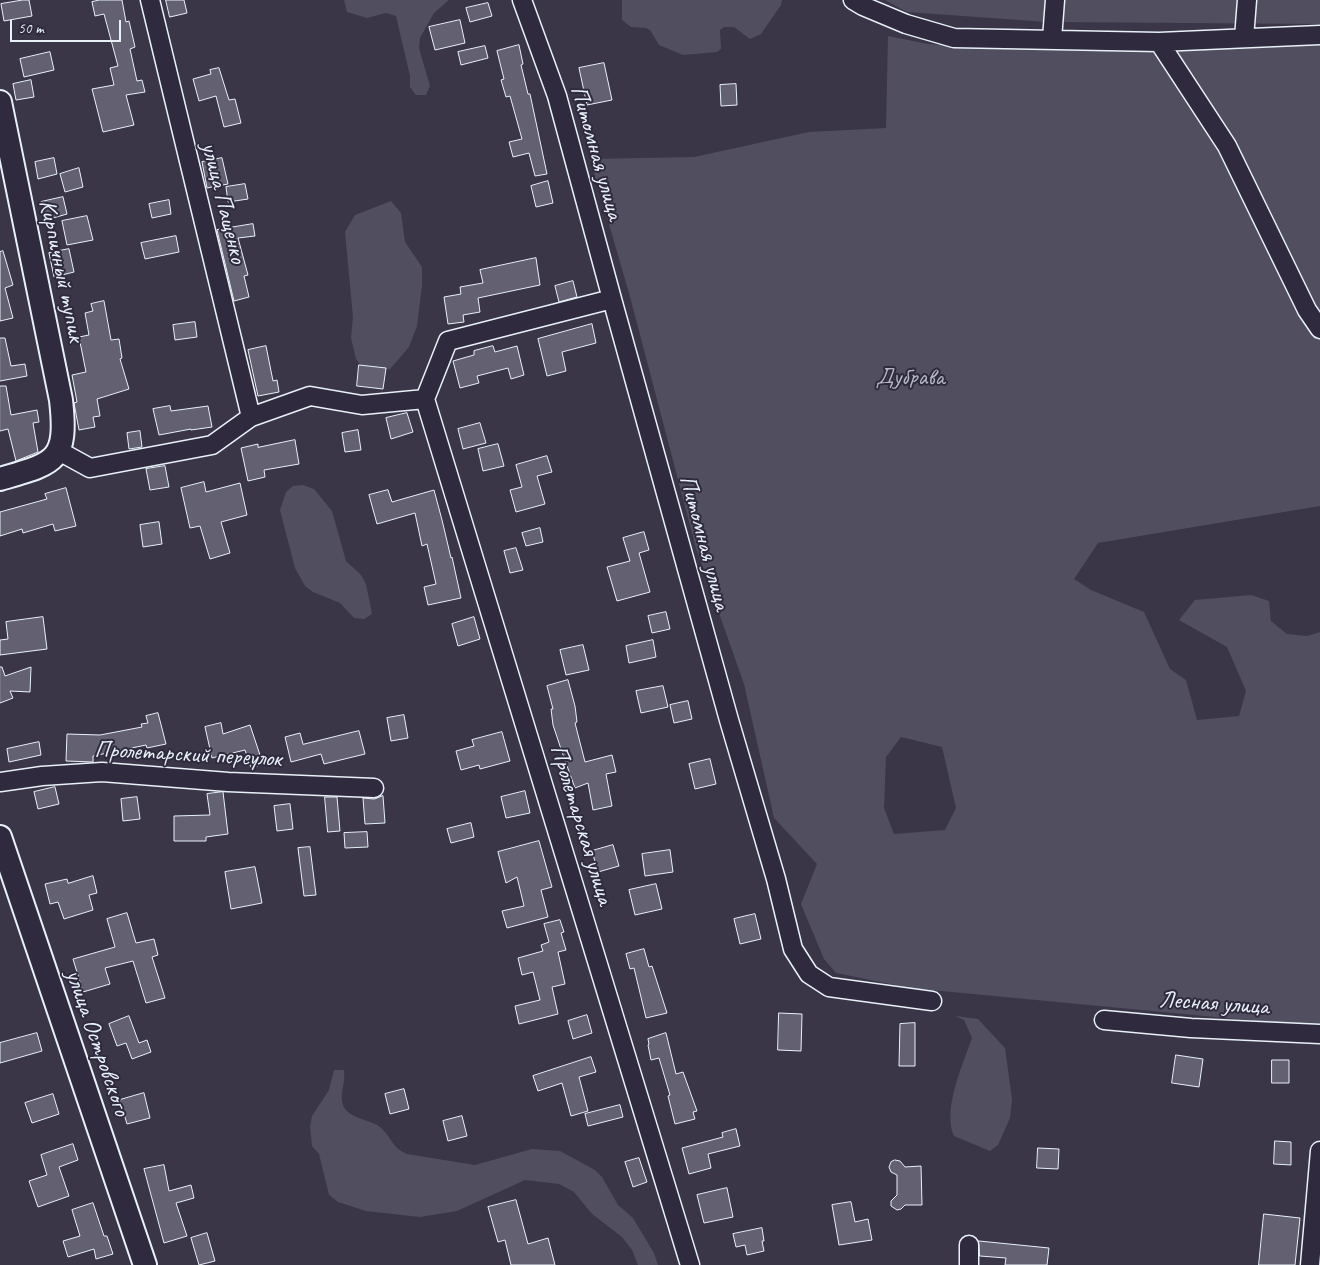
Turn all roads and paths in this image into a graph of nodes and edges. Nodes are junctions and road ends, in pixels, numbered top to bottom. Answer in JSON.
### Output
{"nodes":[{"id":1,"x":150,"y":0,"type":"edge"},
{"id":2,"x":522,"y":0,"type":"edge"},
{"id":3,"x":1055,"y":0,"type":"edge"},
{"id":4,"x":1247,"y":0,"type":"edge"},
{"id":5,"x":860,"y":2,"type":"edge"},
{"id":6,"x":1320,"y":34,"type":"edge"},
{"id":7,"x":1244,"y":38,"type":"junction"},
{"id":8,"x":1052,"y":39,"type":"junction"},
{"id":9,"x":1159,"y":42,"type":"junction"},
{"id":10,"x":0,"y":102,"type":"edge"},
{"id":11,"x":612,"y":299,"type":"junction"},
{"id":12,"x":1320,"y":329,"type":"edge"},
{"id":13,"x":425,"y":399,"type":"junction"},
{"id":14,"x":251,"y":417,"type":"junction"},
{"id":15,"x":58,"y":451,"type":"junction"},
{"id":16,"x":0,"y":479,"type":"edge"},
{"id":17,"x":0,"y":782,"type":"edge"},
{"id":18,"x":374,"y":788,"type":"dead end"},
{"id":19,"x":0,"y":837,"type":"edge"},
{"id":20,"x":932,"y":1001,"type":"dead end"},
{"id":21,"x":1104,"y":1020,"type":"dead end"},
{"id":22,"x":1320,"y":1034,"type":"edge"},
{"id":23,"x":1320,"y":1151,"type":"edge"},
{"id":24,"x":969,"y":1245,"type":"dead end"},
{"id":25,"x":145,"y":1265,"type":"edge"},
{"id":26,"x":690,"y":1265,"type":"edge"},
{"id":27,"x":969,"y":1265,"type":"edge"},
{"id":28,"x":1310,"y":1265,"type":"edge"}],
"edges":[{"from":1,"to":14,"type":"street","name":"улица Пащенко"},
{"from":2,"to":11,"type":"street","name":"Питомная улица"},
{"from":3,"to":8,"type":"street"},
{"from":4,"to":7,"type":"street"},
{"from":5,"to":8,"type":"street"},
{"from":6,"to":7,"type":"street"},
{"from":7,"to":9,"type":"street"},
{"from":8,"to":9,"type":"street"},
{"from":9,"to":12,"type":"street"},
{"from":10,"to":15,"type":"street","name":"Кирпичный тупик"},
{"from":11,"to":13,"type":"street"},
{"from":11,"to":20,"type":"street","name":"Питомная улица"},
{"from":13,"to":14,"type":"street"},
{"from":13,"to":26,"type":"street","name":"Пролетарская улица"},
{"from":14,"to":15,"type":"street"},
{"from":15,"to":16,"type":"street"},
{"from":17,"to":18,"type":"street","name":"Пролетарский переулок"},
{"from":19,"to":25,"type":"street","name":"улица Островского"},
{"from":21,"to":22,"type":"street","name":"Лесная улица"},
{"from":23,"to":28,"type":"street"},
{"from":24,"to":27,"type":"street"}]}
